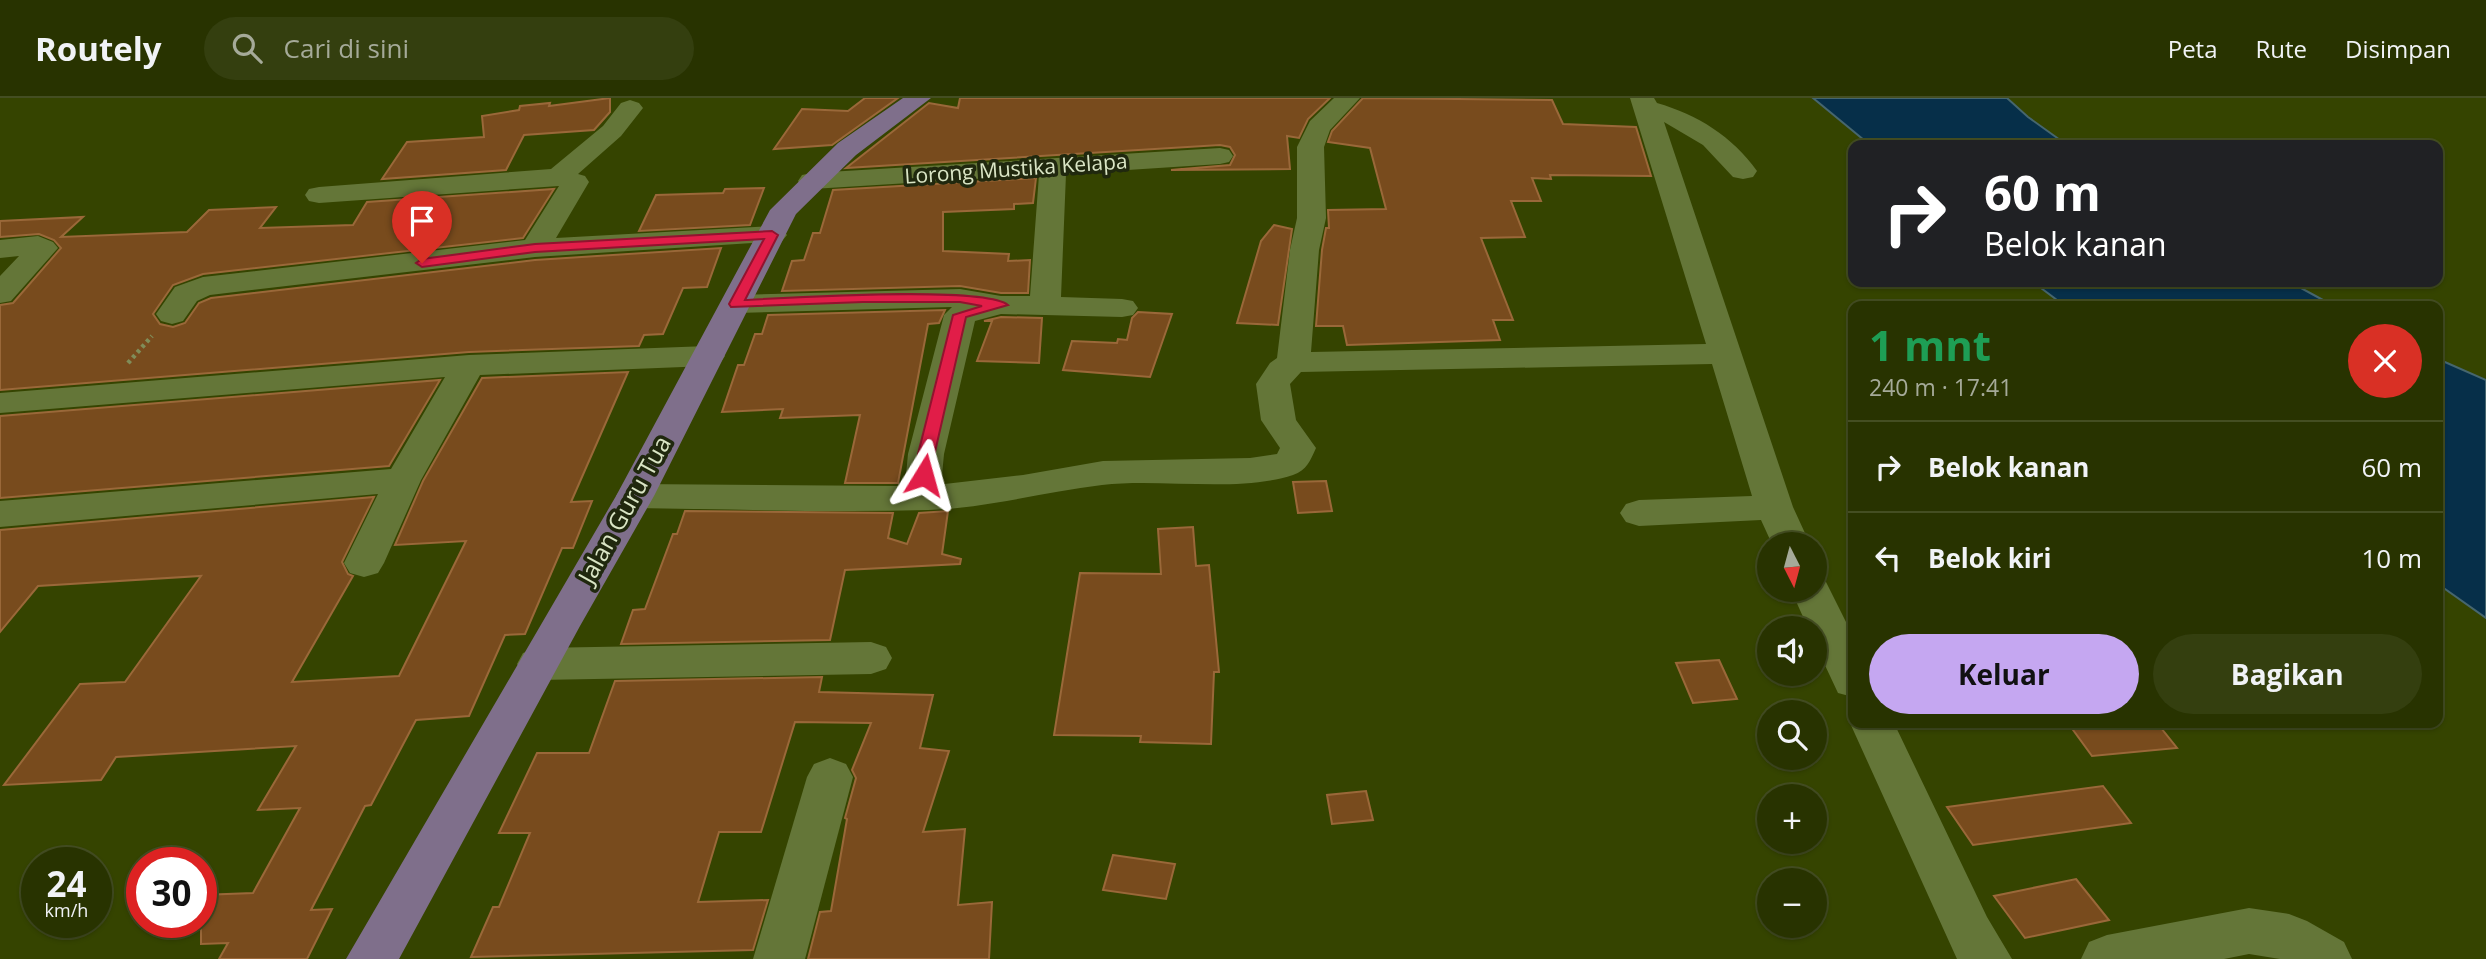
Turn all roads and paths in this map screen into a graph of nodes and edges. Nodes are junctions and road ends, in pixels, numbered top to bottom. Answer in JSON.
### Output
{"nodes":[{"id":1,"x":919,"y":98,"type":"edge"},
{"id":2,"x":1348,"y":98,"type":"edge"},
{"id":3,"x":1644,"y":103,"type":"edge"},
{"id":4,"x":631,"y":108,"type":"dead end"},
{"id":5,"x":1220,"y":156,"type":"dead end"},
{"id":6,"x":1053,"y":166,"type":"junction"},
{"id":7,"x":1743,"y":172,"type":"dead end"},
{"id":8,"x":558,"y":177,"type":"junction"},
{"id":9,"x":812,"y":181,"type":"junction"},
{"id":10,"x":319,"y":195,"type":"dead end"},
{"id":11,"x":772,"y":235,"type":"junction"},
{"id":12,"x":535,"y":248,"type":"junction"},
{"id":13,"x":0,"y":249,"type":"edge"},
{"id":14,"x":0,"y":294,"type":"edge"},
{"id":15,"x":736,"y":304,"type":"junction"},
{"id":16,"x":1001,"y":305,"type":"junction"},
{"id":17,"x":1045,"y":306,"type":"junction"},
{"id":18,"x":1122,"y":308,"type":"dead end"},
{"id":19,"x":172,"y":314,"type":"joint"},
{"id":20,"x":1726,"y":354,"type":"junction"},
{"id":21,"x":708,"y":356,"type":"junction"},
{"id":22,"x":1293,"y":362,"type":"junction"},
{"id":23,"x":469,"y":365,"type":"junction"},
{"id":24,"x":99,"y":395,"type":"junction"},
{"id":25,"x":0,"y":403,"type":"edge"},
{"id":26,"x":404,"y":480,"type":"junction"},
{"id":27,"x":635,"y":496,"type":"junction"},
{"id":28,"x":909,"y":497,"type":"junction"},
{"id":29,"x":1774,"y":507,"type":"junction"},
{"id":30,"x":1639,"y":513,"type":"dead end"},
{"id":31,"x":0,"y":514,"type":"edge"},
{"id":32,"x":1785,"y":532,"type":"edge"},
{"id":33,"x":364,"y":563,"type":"dead end"},
{"id":34,"x":1817,"y":602,"type":"edge"},
{"id":35,"x":871,"y":658,"type":"dead end"},
{"id":36,"x":538,"y":664,"type":"junction"},
{"id":37,"x":1848,"y":670,"type":"edge"},
{"id":38,"x":1874,"y":728,"type":"edge"},
{"id":39,"x":830,"y":777,"type":"dead end"},
{"id":40,"x":372,"y":959,"type":"edge"},
{"id":41,"x":779,"y":959,"type":"edge"},
{"id":42,"x":1986,"y":959,"type":"edge"},
{"id":43,"x":2107,"y":959,"type":"edge"},
{"id":44,"x":2326,"y":959,"type":"edge"}],
"edges":[{"from":1,"to":9,"type":"main road","name":"Jalan Guru Tua"},
{"from":2,"to":22,"type":"street"},
{"from":3,"to":7,"type":"street"},
{"from":3,"to":20,"type":"street"},
{"from":4,"to":8,"type":"street"},
{"from":5,"to":6,"type":"street","name":"Lorong Mustika Kelapa"},
{"from":6,"to":9,"type":"street","name":"Lorong Mustika Kelapa"},
{"from":6,"to":17,"type":"street"},
{"from":8,"to":10,"type":"street"},
{"from":8,"to":12,"type":"street"},
{"from":9,"to":11,"type":"main road","name":"Jalan Guru Tua"},
{"from":11,"to":12,"type":"street"},
{"from":11,"to":15,"type":"main road","name":"Jalan Guru Tua"},
{"from":12,"to":19,"type":"street"},
{"from":13,"to":14,"type":"street"},
{"from":15,"to":16,"type":"street"},
{"from":15,"to":21,"type":"main road","name":"Jalan Guru Tua"},
{"from":16,"to":17,"type":"street"},
{"from":16,"to":28,"type":"street"},
{"from":17,"to":18,"type":"street"},
{"from":19,"to":24,"type":"path"},
{"from":20,"to":22,"type":"street"},
{"from":20,"to":29,"type":"street"},
{"from":21,"to":23,"type":"street"},
{"from":21,"to":27,"type":"main road","name":"Jalan Guru Tua"},
{"from":22,"to":28,"type":"street"},
{"from":23,"to":24,"type":"street"},
{"from":23,"to":26,"type":"street"},
{"from":24,"to":25,"type":"street"},
{"from":26,"to":31,"type":"street"},
{"from":26,"to":33,"type":"street"},
{"from":27,"to":28,"type":"street"},
{"from":27,"to":36,"type":"main road","name":"Jalan Guru Tua"},
{"from":29,"to":30,"type":"street"},
{"from":29,"to":32,"type":"street"},
{"from":34,"to":37,"type":"street"},
{"from":35,"to":36,"type":"street"},
{"from":36,"to":40,"type":"main road","name":"Jalan Guru Tua"},
{"from":38,"to":42,"type":"street"},
{"from":39,"to":41,"type":"street"},
{"from":43,"to":44,"type":"street"}]}
